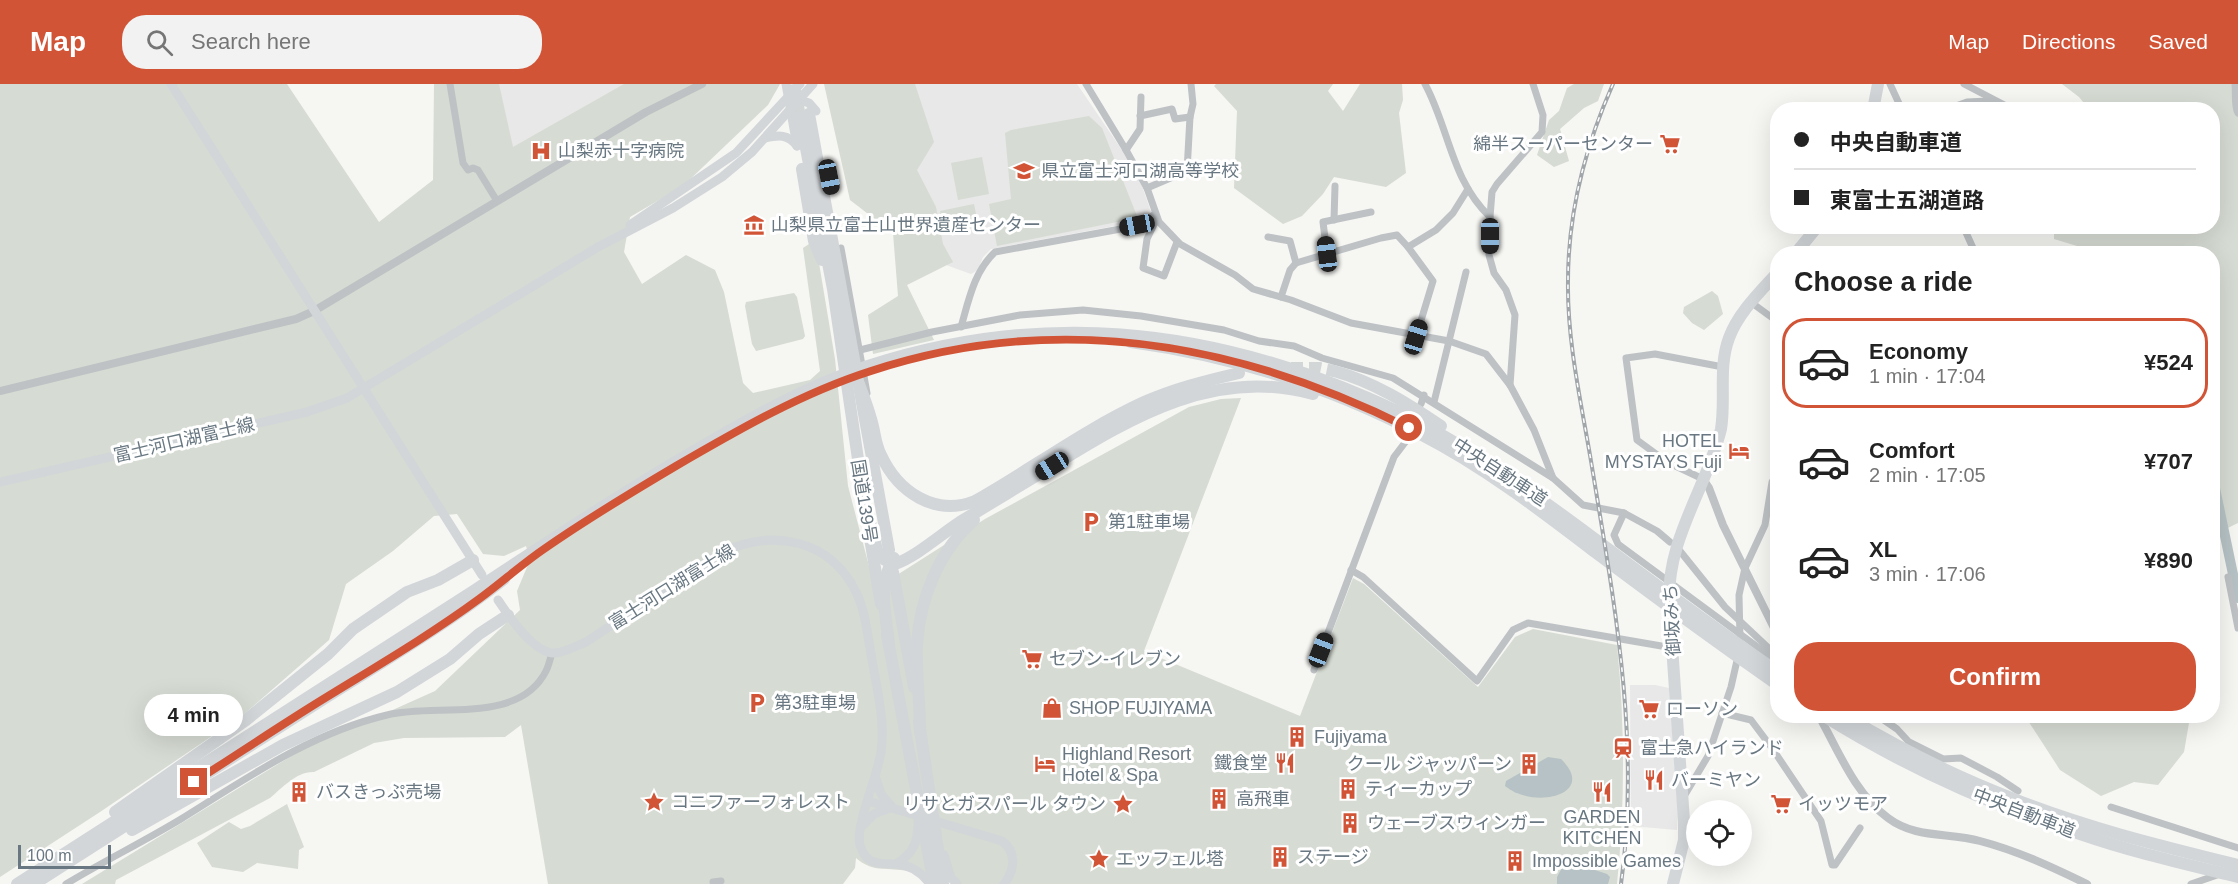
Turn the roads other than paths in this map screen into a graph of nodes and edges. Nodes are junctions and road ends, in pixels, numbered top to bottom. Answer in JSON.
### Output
{"nodes":[{"id":1,"x":171,"y":84,"type":"edge"},
{"id":2,"x":450,"y":84,"type":"edge"},
{"id":3,"x":674,"y":84,"type":"edge"},
{"id":4,"x":702,"y":84,"type":"edge"},
{"id":5,"x":786,"y":84,"type":"edge"},
{"id":6,"x":799,"y":84,"type":"edge"},
{"id":7,"x":1086,"y":84,"type":"edge"},
{"id":8,"x":1191,"y":84,"type":"edge"},
{"id":9,"x":1425,"y":84,"type":"edge"},
{"id":10,"x":1533,"y":84,"type":"edge"},
{"id":11,"x":1878,"y":84,"type":"edge"},
{"id":12,"x":1890,"y":84,"type":"edge"},
{"id":13,"x":1964,"y":84,"type":"edge"},
{"id":14,"x":2235,"y":84,"type":"edge"},
{"id":15,"x":812,"y":85,"type":"edge"},
{"id":16,"x":1976,"y":87,"type":"edge"},
{"id":17,"x":676,"y":95,"type":"junction"},
{"id":18,"x":789,"y":97,"type":"junction"},
{"id":19,"x":1141,"y":97,"type":"dead end"},
{"id":20,"x":799,"y":99,"type":"junction"},
{"id":21,"x":1875,"y":102,"type":"edge"},
{"id":22,"x":1898,"y":102,"type":"edge"},
{"id":23,"x":1967,"y":102,"type":"edge"},
{"id":24,"x":1988,"y":102,"type":"edge"},
{"id":25,"x":2002,"y":102,"type":"edge"},
{"id":26,"x":804,"y":113,"type":"junction"},
{"id":27,"x":2238,"y":114,"type":"edge"},
{"id":28,"x":1140,"y":116,"type":"junction"},
{"id":29,"x":1190,"y":117,"type":"junction"},
{"id":30,"x":765,"y":138,"type":"junction"},
{"id":31,"x":798,"y":146,"type":"junction"},
{"id":32,"x":1126,"y":150,"type":"junction"},
{"id":33,"x":1335,"y":186,"type":"dead end"},
{"id":34,"x":1147,"y":188,"type":"junction"},
{"id":35,"x":1468,"y":189,"type":"junction"},
{"id":36,"x":497,"y":201,"type":"junction"},
{"id":37,"x":1371,"y":212,"type":"dead end"},
{"id":38,"x":1156,"y":216,"type":"junction"},
{"id":39,"x":1490,"y":217,"type":"junction"},
{"id":40,"x":1334,"y":220,"type":"junction"},
{"id":41,"x":1811,"y":234,"type":"edge"},
{"id":42,"x":1268,"y":237,"type":"dead end"},
{"id":43,"x":1177,"y":242,"type":"junction"},
{"id":44,"x":1802,"y":246,"type":"edge"},
{"id":45,"x":598,"y":247,"type":"junction"},
{"id":46,"x":1408,"y":247,"type":"junction"},
{"id":47,"x":841,"y":248,"type":"junction"},
{"id":48,"x":1327,"y":254,"type":"junction"},
{"id":49,"x":1296,"y":263,"type":"junction"},
{"id":50,"x":1466,"y":272,"type":"dead end"},
{"id":51,"x":1770,"y":282,"type":"edge"},
{"id":52,"x":838,"y":289,"type":"junction"},
{"id":53,"x":1281,"y":297,"type":"junction"},
{"id":54,"x":1752,"y":303,"type":"junction"},
{"id":55,"x":314,"y":310,"type":"junction"},
{"id":56,"x":1770,"y":315,"type":"edge"},
{"id":57,"x":961,"y":327,"type":"junction"},
{"id":58,"x":1416,"y":337,"type":"junction"},
{"id":59,"x":1449,"y":341,"type":"junction"},
{"id":60,"x":860,"y":350,"type":"junction"},
{"id":61,"x":1723,"y":367,"type":"junction"},
{"id":62,"x":867,"y":369,"type":"junction"},
{"id":63,"x":1334,"y":371,"type":"tunnel mouth"},
{"id":64,"x":1239,"y":373,"type":"dead end"},
{"id":65,"x":859,"y":384,"type":"junction"},
{"id":66,"x":1510,"y":385,"type":"junction"},
{"id":67,"x":364,"y":389,"type":"junction"},
{"id":68,"x":0,"y":391,"type":"edge"},
{"id":69,"x":1424,"y":395,"type":"junction"},
{"id":70,"x":1434,"y":402,"type":"junction"},
{"id":71,"x":1420,"y":404,"type":"dead end"},
{"id":72,"x":871,"y":418,"type":"junction"},
{"id":73,"x":1410,"y":436,"type":"dead end"},
{"id":74,"x":1424,"y":436,"type":"junction"},
{"id":75,"x":1553,"y":478,"type":"junction"},
{"id":76,"x":1704,"y":479,"type":"junction"},
{"id":77,"x":0,"y":482,"type":"edge"},
{"id":78,"x":862,"y":491,"type":"junction"},
{"id":79,"x":1770,"y":495,"type":"edge"},
{"id":80,"x":990,"y":499,"type":"junction"},
{"id":81,"x":1560,"y":512,"type":"junction"},
{"id":82,"x":1624,"y":513,"type":"junction"},
{"id":83,"x":1670,"y":542,"type":"dead end"},
{"id":84,"x":1680,"y":550,"type":"dead end"},
{"id":85,"x":473,"y":560,"type":"junction"},
{"id":86,"x":891,"y":562,"type":"junction"},
{"id":87,"x":1745,"y":568,"type":"junction"},
{"id":88,"x":1350,"y":570,"type":"junction"},
{"id":89,"x":482,"y":574,"type":"dead end"},
{"id":90,"x":2228,"y":577,"type":"dead end"},
{"id":91,"x":1669,"y":583,"type":"junction"},
{"id":92,"x":498,"y":600,"type":"dead end"},
{"id":93,"x":508,"y":615,"type":"junction"},
{"id":94,"x":1770,"y":620,"type":"edge"},
{"id":95,"x":1741,"y":621,"type":"junction"},
{"id":96,"x":2238,"y":628,"type":"edge"},
{"id":97,"x":1740,"y":635,"type":"junction"},
{"id":98,"x":403,"y":643,"type":"junction"},
{"id":99,"x":889,"y":645,"type":"junction"},
{"id":100,"x":1673,"y":648,"type":"junction"},
{"id":101,"x":1770,"y":649,"type":"edge"},
{"id":102,"x":552,"y":653,"type":"junction"},
{"id":103,"x":1770,"y":656,"type":"edge"},
{"id":104,"x":1770,"y":666,"type":"edge"},
{"id":105,"x":1314,"y":670,"type":"dead end"},
{"id":106,"x":1770,"y":679,"type":"edge"},
{"id":107,"x":1722,"y":713,"type":"junction"},
{"id":108,"x":1823,"y":723,"type":"edge"},
{"id":109,"x":1850,"y":723,"type":"edge"},
{"id":110,"x":1852,"y":723,"type":"edge"},
{"id":111,"x":1888,"y":723,"type":"edge"},
{"id":112,"x":920,"y":732,"type":"junction"},
{"id":113,"x":913,"y":776,"type":"junction"},
{"id":114,"x":876,"y":777,"type":"junction"},
{"id":115,"x":2018,"y":791,"type":"dead end"},
{"id":116,"x":1683,"y":798,"type":"junction"},
{"id":117,"x":868,"y":801,"type":"junction"},
{"id":118,"x":892,"y":807,"type":"junction"},
{"id":119,"x":2111,"y":807,"type":"dead end"},
{"id":120,"x":154,"y":824,"type":"dead end"},
{"id":121,"x":861,"y":828,"type":"junction"},
{"id":122,"x":1860,"y":828,"type":"dead end"},
{"id":123,"x":159,"y":831,"type":"junction"},
{"id":124,"x":95,"y":845,"type":"junction"},
{"id":125,"x":2238,"y":848,"type":"edge"},
{"id":126,"x":896,"y":864,"type":"junction"},
{"id":127,"x":2237,"y":866,"type":"edge"},
{"id":128,"x":2238,"y":877,"type":"edge"},
{"id":129,"x":33,"y":879,"type":"edge"},
{"id":130,"x":17,"y":884,"type":"edge"},
{"id":131,"x":66,"y":884,"type":"edge"},
{"id":132,"x":932,"y":884,"type":"edge"},
{"id":133,"x":943,"y":884,"type":"edge"},
{"id":134,"x":957,"y":884,"type":"edge"},
{"id":135,"x":1004,"y":884,"type":"edge"},
{"id":136,"x":1673,"y":884,"type":"edge"},
{"id":137,"x":2087,"y":884,"type":"edge"},
{"id":138,"x":2191,"y":884,"type":"edge"}],
"edges":[{"from":1,"to":55,"type":"main road"},
{"from":2,"to":36,"type":"street"},
{"from":3,"to":17,"type":"street"},
{"from":4,"to":17,"type":"street"},
{"from":5,"to":18,"type":"main road"},
{"from":6,"to":15,"type":"main road"},
{"from":6,"to":18,"type":"main road","name":"富士河口湖富士線"},
{"from":7,"to":32,"type":"street"},
{"from":8,"to":29,"type":"street"},
{"from":9,"to":35,"type":"street"},
{"from":10,"to":39,"type":"street"},
{"from":11,"to":21,"type":"highway"},
{"from":12,"to":22,"type":"street"},
{"from":13,"to":16,"type":"street"},
{"from":14,"to":27,"type":"street"},
{"from":15,"to":20,"type":"main road","name":"富士河口湖富士線"},
{"from":15,"to":26,"type":"main road"},
{"from":16,"to":25,"type":"street"},
{"from":17,"to":36,"type":"street"},
{"from":18,"to":20,"type":"main road"},
{"from":18,"to":26,"type":"main road"},
{"from":18,"to":45,"type":"main road","name":"富士河口湖富士線"},
{"from":19,"to":28,"type":"street"},
{"from":20,"to":26,"type":"main road","name":"富士河口湖富士線"},
{"from":20,"to":26,"type":"main road"},
{"from":23,"to":24,"type":"street"},
{"from":26,"to":30,"type":"main road","name":"富士河口湖富士線"},
{"from":26,"to":31,"type":"main road"},
{"from":26,"to":47,"type":"highway"},
{"from":26,"to":52,"type":"highway","name":"国道139号"},
{"from":28,"to":29,"type":"street"},
{"from":28,"to":32,"type":"street"},
{"from":29,"to":34,"type":"street"},
{"from":30,"to":31,"type":"main road"},
{"from":30,"to":45,"type":"main road","name":"富士河口湖富士線"},
{"from":31,"to":52,"type":"highway"},
{"from":32,"to":34,"type":"street"},
{"from":33,"to":40,"type":"street"},
{"from":34,"to":38,"type":"street"},
{"from":35,"to":39,"type":"street"},
{"from":35,"to":46,"type":"street"},
{"from":36,"to":55,"type":"street"},
{"from":37,"to":40,"type":"street"},
{"from":38,"to":43,"type":"street"},
{"from":38,"to":43,"type":"street"},
{"from":38,"to":57,"type":"street"},
{"from":39,"to":66,"type":"street"},
{"from":40,"to":48,"type":"street"},
{"from":41,"to":44,"type":"highway"},
{"from":42,"to":49,"type":"street"},
{"from":43,"to":53,"type":"street"},
{"from":45,"to":67,"type":"main road","name":"富士河口湖富士線"},
{"from":46,"to":48,"type":"street"},
{"from":46,"to":58,"type":"street"},
{"from":47,"to":52,"type":"highway"},
{"from":47,"to":60,"type":"street"},
{"from":48,"to":49,"type":"street"},
{"from":49,"to":53,"type":"street"},
{"from":50,"to":59,"type":"street"},
{"from":51,"to":54,"type":"highway","name":"御坂みち"},
{"from":52,"to":65,"type":"highway","name":"国道139号"},
{"from":52,"to":78,"type":"highway","name":"国道139号"},
{"from":53,"to":58,"type":"street"},
{"from":54,"to":56,"type":"street"},
{"from":54,"to":61,"type":"highway","name":"御坂みち"},
{"from":55,"to":67,"type":"main road"},
{"from":55,"to":68,"type":"street"},
{"from":57,"to":60,"type":"street"},
{"from":57,"to":69,"type":"street"},
{"from":58,"to":59,"type":"street"},
{"from":59,"to":66,"type":"street"},
{"from":59,"to":70,"type":"street"},
{"from":60,"to":72,"type":"street"},
{"from":61,"to":76,"type":"highway","name":"御坂みち"},
{"from":61,"to":76,"type":"street"},
{"from":62,"to":74,"type":"highway","name":"中央自動車道"},
{"from":62,"to":81,"type":"highway","name":"中央自動車道"},
{"from":62,"to":98,"type":"highway","name":"中央自動車道"},
{"from":63,"to":81,"type":"highway"},
{"from":64,"to":80,"type":"highway"},
{"from":65,"to":72,"type":"highway"},
{"from":65,"to":86,"type":"highway","name":"国道139号"},
{"from":66,"to":75,"type":"street"},
{"from":67,"to":77,"type":"main road","name":"富士河口湖富士線"},
{"from":67,"to":85,"type":"main road"},
{"from":69,"to":70,"type":"street"},
{"from":69,"to":71,"type":"street"},
{"from":70,"to":75,"type":"street"},
{"from":72,"to":80,"type":"highway"},
{"from":73,"to":88,"type":"street"},
{"from":74,"to":80,"type":"highway"},
{"from":74,"to":106,"type":"highway","name":"中央自動車道"},
{"from":75,"to":82,"type":"street"},
{"from":76,"to":87,"type":"street"},
{"from":76,"to":91,"type":"highway","name":"御坂みち"},
{"from":78,"to":86,"type":"highway"},
{"from":78,"to":99,"type":"highway","name":"国道139号"},
{"from":79,"to":87,"type":"street"},
{"from":80,"to":86,"type":"highway"},
{"from":80,"to":112,"type":"highway"},
{"from":81,"to":104,"type":"highway","name":"中央自動車道"},
{"from":82,"to":83,"type":"street"},
{"from":82,"to":91,"type":"street"},
{"from":84,"to":95,"type":"street"},
{"from":85,"to":89,"type":"main road"},
{"from":85,"to":129,"type":"highway"},
{"from":86,"to":99,"type":"highway"},
{"from":86,"to":112,"type":"highway","name":"国道139号"},
{"from":87,"to":94,"type":"street"},
{"from":87,"to":95,"type":"street"},
{"from":88,"to":100,"type":"street"},
{"from":88,"to":105,"type":"street"},
{"from":90,"to":96,"type":"street"},
{"from":91,"to":97,"type":"street"},
{"from":91,"to":100,"type":"highway","name":"御坂みち"},
{"from":92,"to":93,"type":"main road"},
{"from":93,"to":102,"type":"main road"},
{"from":93,"to":124,"type":"highway"},
{"from":95,"to":97,"type":"street"},
{"from":95,"to":101,"type":"street"},
{"from":97,"to":103,"type":"street"},
{"from":97,"to":107,"type":"street"},
{"from":98,"to":124,"type":"highway"},
{"from":98,"to":129,"type":"highway"},
{"from":99,"to":113,"type":"highway","name":"国道139号"},
{"from":100,"to":116,"type":"highway","name":"御坂みち"},
{"from":102,"to":114,"type":"main road","name":"富士河口湖富士線"},
{"from":102,"to":123,"type":"street"},
{"from":107,"to":116,"type":"street"},
{"from":107,"to":122,"type":"street"},
{"from":108,"to":137,"type":"street"},
{"from":109,"to":128,"type":"highway","name":"中央自動車道"},
{"from":110,"to":127,"type":"highway","name":"中央自動車道"},
{"from":111,"to":115,"type":"street"},
{"from":112,"to":133,"type":"highway","name":"国道139号"},
{"from":112,"to":134,"type":"main road"},
{"from":113,"to":126,"type":"main road"},
{"from":113,"to":132,"type":"highway","name":"国道139号"},
{"from":114,"to":117,"type":"main road","name":"富士河口湖富士線"},
{"from":114,"to":118,"type":"main road"},
{"from":116,"to":136,"type":"highway","name":"御坂みち"},
{"from":117,"to":118,"type":"main road"},
{"from":117,"to":121,"type":"main road","name":"富士河口湖富士線"},
{"from":118,"to":121,"type":"main road"},
{"from":118,"to":135,"type":"main road"},
{"from":119,"to":125,"type":"street"},
{"from":120,"to":123,"type":"street"},
{"from":121,"to":126,"type":"main road","name":"富士河口湖富士線"},
{"from":123,"to":131,"type":"street"},
{"from":124,"to":129,"type":"highway"},
{"from":126,"to":132,"type":"main road","name":"富士河口湖富士線"},
{"from":127,"to":138,"type":"street"},
{"from":129,"to":130,"type":"highway"}]}
